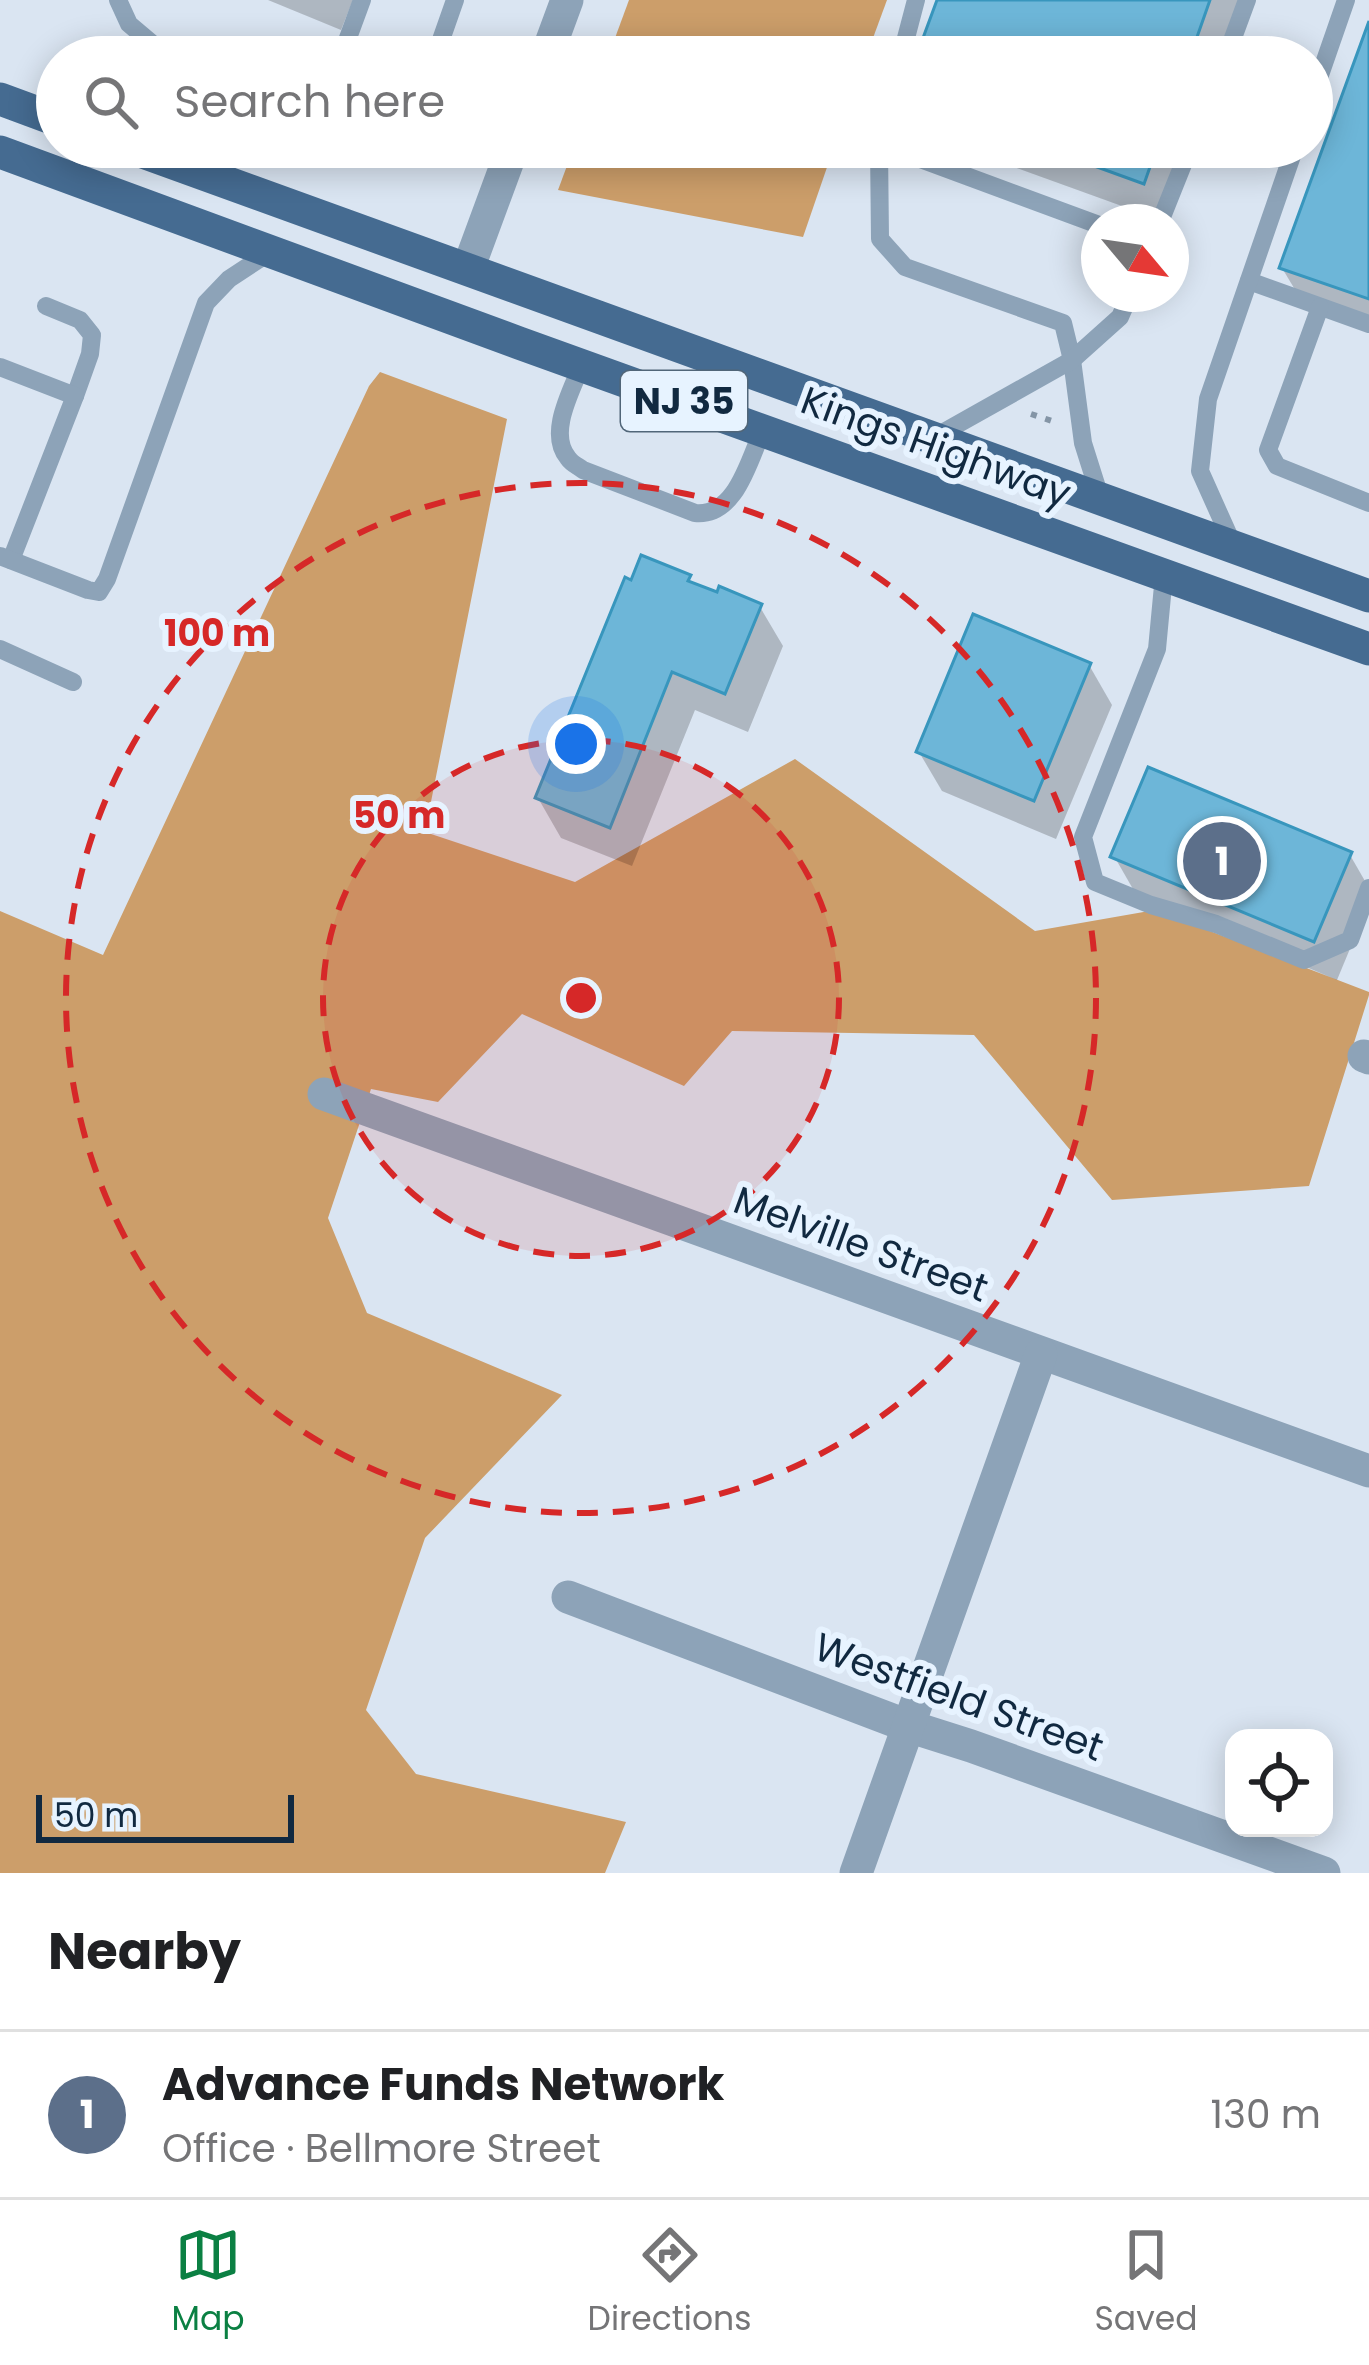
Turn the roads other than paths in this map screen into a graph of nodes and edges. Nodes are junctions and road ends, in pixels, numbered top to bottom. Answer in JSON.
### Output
{"nodes":[{"id":1,"x":118,"y":0,"type":"edge"},
{"id":2,"x":362,"y":0,"type":"edge"},
{"id":3,"x":455,"y":0,"type":"edge"},
{"id":4,"x":567,"y":0,"type":"edge"},
{"id":5,"x":916,"y":0,"type":"edge"},
{"id":6,"x":1247,"y":0,"type":"edge"},
{"id":7,"x":1346,"y":0,"type":"edge"},
{"id":8,"x":143,"y":36,"type":"edge"},
{"id":9,"x":349,"y":36,"type":"edge"},
{"id":10,"x":442,"y":36,"type":"edge"},
{"id":11,"x":554,"y":36,"type":"edge"},
{"id":12,"x":907,"y":36,"type":"edge"},
{"id":13,"x":1234,"y":36,"type":"edge"},
{"id":14,"x":1333,"y":37,"type":"edge"},
{"id":15,"x":0,"y":99,"type":"edge"},
{"id":16,"x":36,"y":112,"type":"edge"},
{"id":17,"x":0,"y":152,"type":"edge"},
{"id":18,"x":36,"y":165,"type":"edge"},
{"id":19,"x":43,"y":168,"type":"edge"},
{"id":20,"x":207,"y":168,"type":"edge"},
{"id":21,"x":505,"y":168,"type":"edge"},
{"id":22,"x":878,"y":168,"type":"edge"},
{"id":23,"x":945,"y":168,"type":"edge"},
{"id":24,"x":1182,"y":168,"type":"edge"},
{"id":25,"x":1288,"y":168,"type":"edge"},
{"id":26,"x":1167,"y":204,"type":"edge"},
{"id":27,"x":1081,"y":218,"type":"edge"},
{"id":28,"x":270,"y":252,"type":"junction"},
{"id":29,"x":468,"y":269,"type":"junction"},
{"id":30,"x":1249,"y":281,"type":"junction"},
{"id":31,"x":46,"y":306,"type":"dead end"},
{"id":32,"x":1320,"y":307,"type":"junction"},
{"id":33,"x":1122,"y":312,"type":"edge"},
{"id":34,"x":1369,"y":324,"type":"edge"},
{"id":35,"x":1072,"y":360,"type":"junction"},
{"id":36,"x":582,"y":364,"type":"junction"},
{"id":37,"x":0,"y":367,"type":"edge"},
{"id":38,"x":75,"y":396,"type":"junction"},
{"id":39,"x":763,"y":429,"type":"junction"},
{"id":40,"x":932,"y":439,"type":"junction"},
{"id":41,"x":1101,"y":500,"type":"junction"},
{"id":42,"x":1369,"y":503,"type":"edge"},
{"id":43,"x":1234,"y":548,"type":"junction"},
{"id":44,"x":6,"y":558,"type":"edge"},
{"id":45,"x":1164,"y":575,"type":"junction"},
{"id":46,"x":1369,"y":596,"type":"edge"},
{"id":47,"x":0,"y":649,"type":"edge"},
{"id":48,"x":1369,"y":649,"type":"edge"},
{"id":49,"x":73,"y":682,"type":"dead end"},
{"id":50,"x":1369,"y":888,"type":"edge"},
{"id":51,"x":324,"y":1094,"type":"dead end"},
{"id":52,"x":1041,"y":1354,"type":"junction"},
{"id":53,"x":1369,"y":1472,"type":"edge"},
{"id":54,"x":568,"y":1597,"type":"dead end"},
{"id":55,"x":908,"y":1726,"type":"junction"},
{"id":56,"x":856,"y":1873,"type":"edge"},
{"id":57,"x":1324,"y":1873,"type":"edge"}],
"edges":[{"from":1,"to":8,"type":"lane"},
{"from":2,"to":9,"type":"lane"},
{"from":3,"to":10,"type":"lane"},
{"from":4,"to":11,"type":"street"},
{"from":5,"to":12,"type":"lane"},
{"from":6,"to":13,"type":"lane"},
{"from":7,"to":14,"type":"lane"},
{"from":15,"to":16,"type":"main road"},
{"from":17,"to":18,"type":"main road","name":"Kings Highway","number":"NJ 35"},
{"from":19,"to":28,"type":"main road","name":"Kings Highway","number":"NJ 35"},
{"from":20,"to":29,"type":"main road","name":"Kings Highway","number":"NJ 35"},
{"from":21,"to":29,"type":"street"},
{"from":22,"to":35,"type":"lane"},
{"from":23,"to":27,"type":"lane"},
{"from":24,"to":26,"type":"lane"},
{"from":25,"to":30,"type":"lane"},
{"from":28,"to":36,"type":"main road","name":"Kings Highway","number":"NJ 35"},
{"from":28,"to":44,"type":"lane"},
{"from":29,"to":40,"type":"main road","name":"Kings Highway","number":"NJ 35"},
{"from":30,"to":32,"type":"lane"},
{"from":30,"to":43,"type":"lane"},
{"from":31,"to":38,"type":"lane"},
{"from":32,"to":34,"type":"lane"},
{"from":32,"to":42,"type":"lane"},
{"from":33,"to":35,"type":"lane"},
{"from":35,"to":40,"type":"lane"},
{"from":35,"to":41,"type":"lane"},
{"from":36,"to":39,"type":"main road","name":"Kings Highway","number":"NJ 35"},
{"from":36,"to":39,"type":"lane"},
{"from":37,"to":38,"type":"lane"},
{"from":38,"to":44,"type":"lane"},
{"from":39,"to":45,"type":"main road","name":"Kings Highway","number":"NJ 35"},
{"from":40,"to":41,"type":"main road","name":"Kings Highway","number":"NJ 35"},
{"from":41,"to":43,"type":"main road","name":"Kings Highway","number":"NJ 35"},
{"from":43,"to":46,"type":"main road","name":"Kings Highway","number":"NJ 35"},
{"from":45,"to":48,"type":"main road","name":"Kings Highway","number":"NJ 35"},
{"from":45,"to":50,"type":"lane"},
{"from":47,"to":49,"type":"lane"},
{"from":51,"to":52,"type":"street","name":"Melville Street"},
{"from":52,"to":53,"type":"street","name":"Melville Street"},
{"from":52,"to":55,"type":"street"},
{"from":54,"to":55,"type":"street","name":"Westfield Street"},
{"from":55,"to":56,"type":"street"},
{"from":55,"to":57,"type":"street","name":"Westfield Street"}]}
